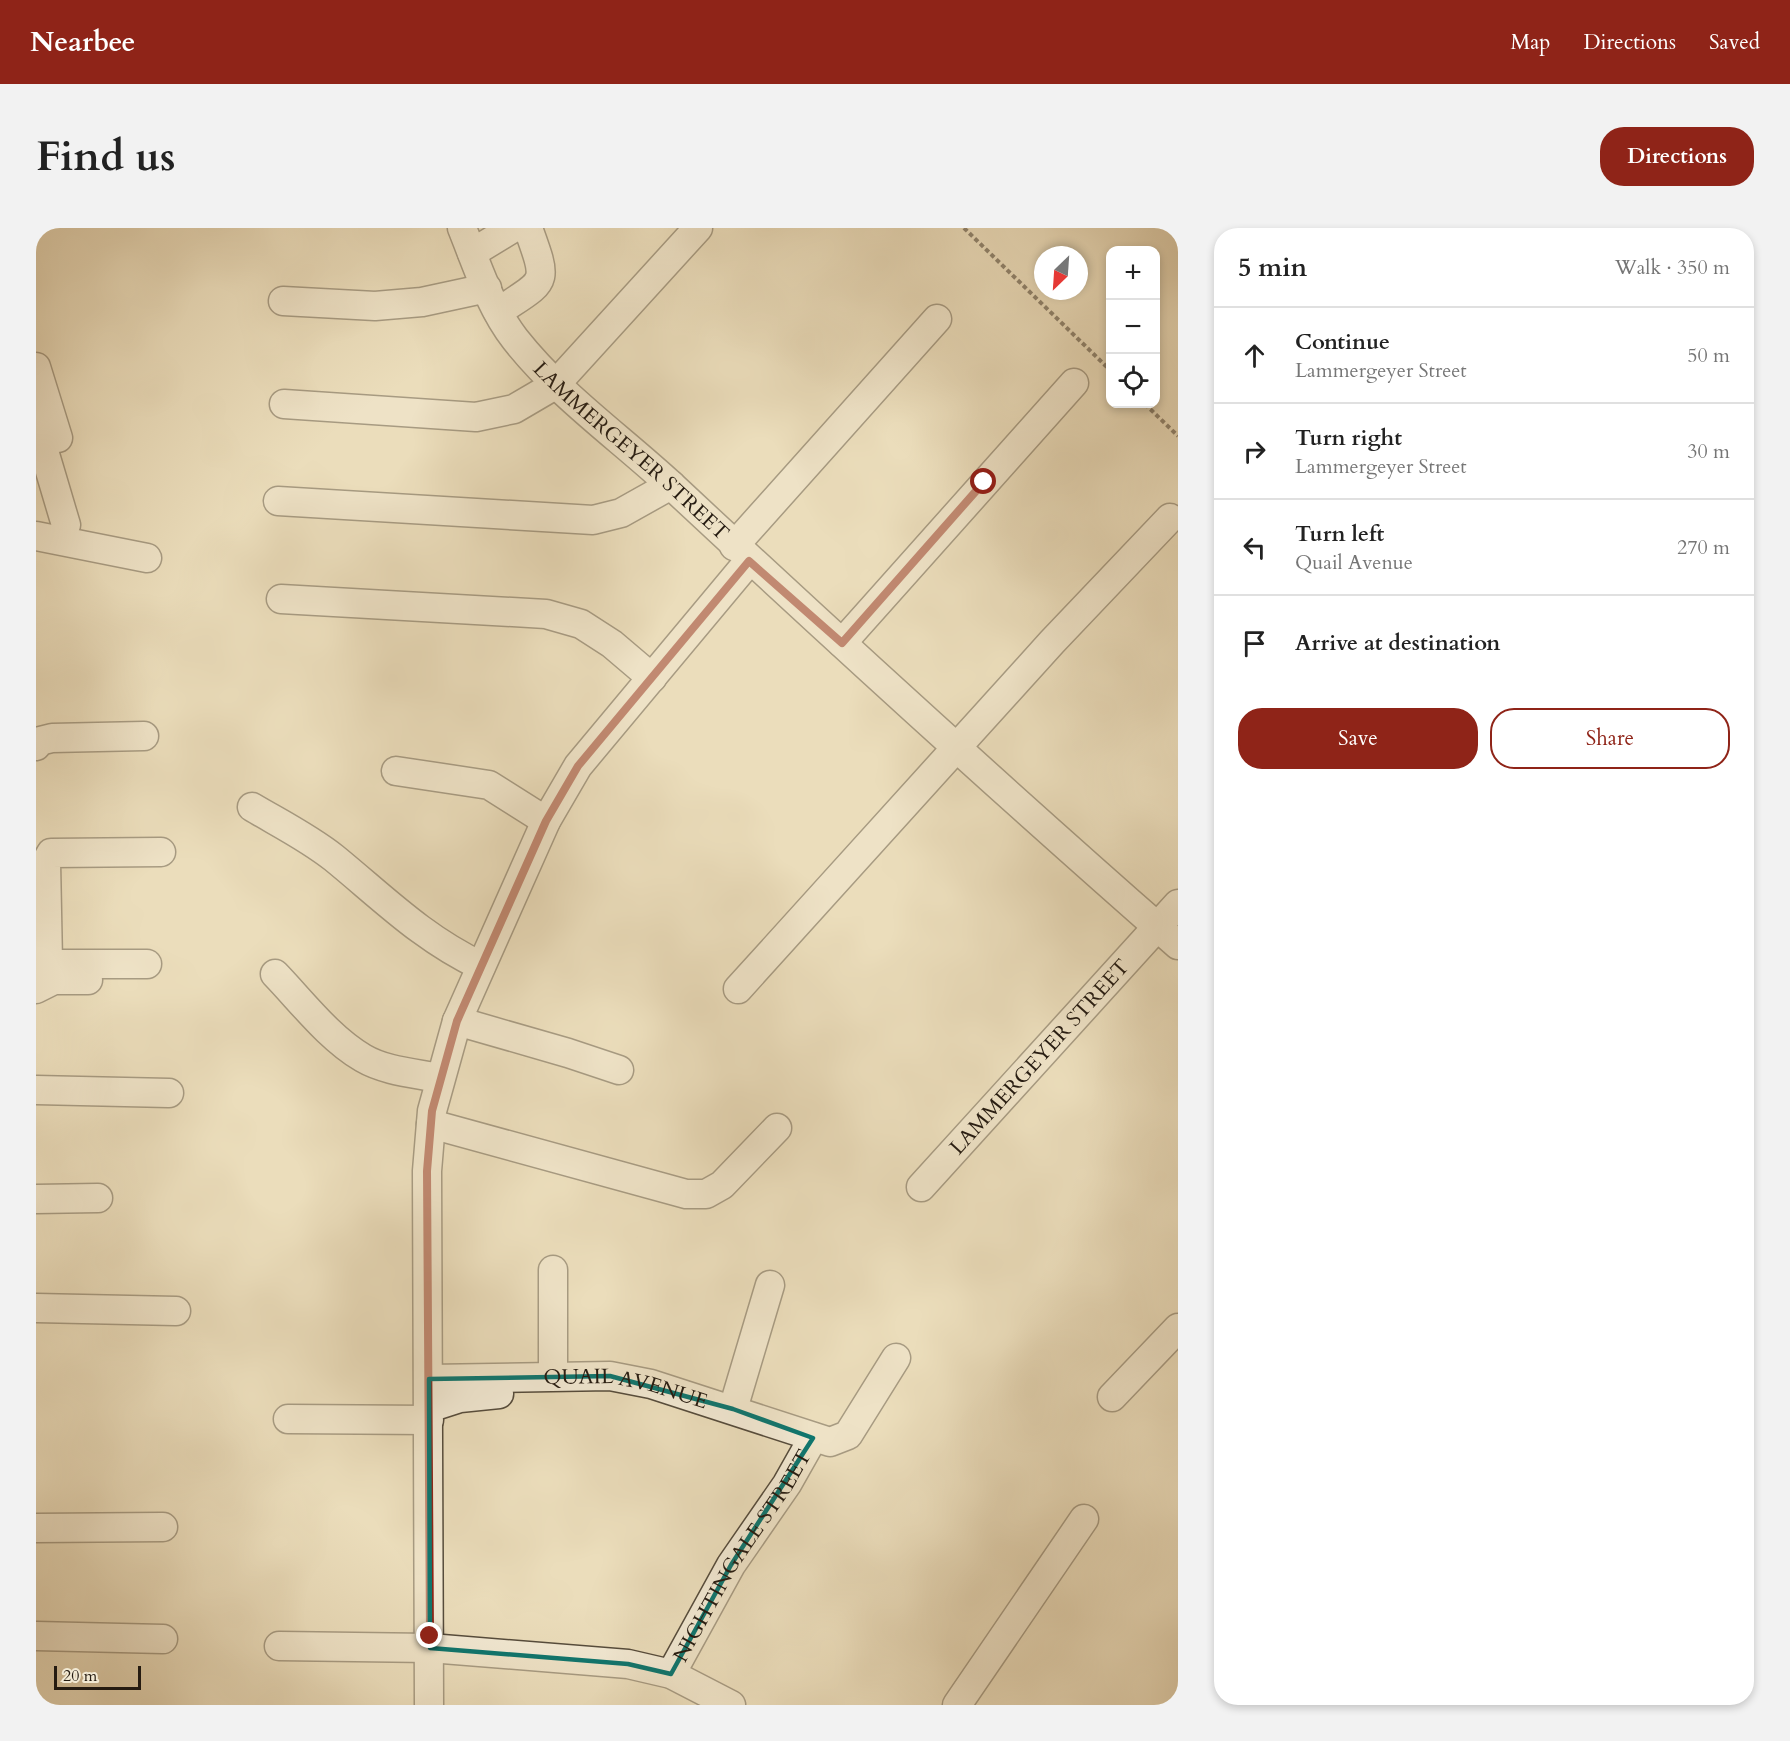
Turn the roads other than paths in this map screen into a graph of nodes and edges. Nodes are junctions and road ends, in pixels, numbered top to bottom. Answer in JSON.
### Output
{"nodes":[{"id":1,"x":513,"y":228,"type":"edge"},
{"id":2,"x":528,"y":228,"type":"edge"},
{"id":3,"x":698,"y":228,"type":"edge"},
{"id":4,"x":467,"y":241,"type":"edge"},
{"id":5,"x":492,"y":300,"type":"junction"},
{"id":6,"x":283,"y":301,"type":"dead end"},
{"id":7,"x":937,"y":319,"type":"dead end"},
{"id":8,"x":36,"y":367,"type":"edge"},
{"id":9,"x":1074,"y":383,"type":"dead end"},
{"id":10,"x":555,"y":385,"type":"junction"},
{"id":11,"x":284,"y":404,"type":"dead end"},
{"id":12,"x":47,"y":431,"type":"edge"},
{"id":13,"x":671,"y":485,"type":"junction"},
{"id":14,"x":278,"y":501,"type":"dead end"},
{"id":15,"x":1170,"y":518,"type":"dead end"},
{"id":16,"x":66,"y":525,"type":"dead end"},
{"id":17,"x":36,"y":536,"type":"edge"},
{"id":18,"x":742,"y":554,"type":"junction"},
{"id":19,"x":147,"y":558,"type":"dead end"},
{"id":20,"x":281,"y":599,"type":"dead end"},
{"id":21,"x":842,"y":643,"type":"junction"},
{"id":22,"x":652,"y":678,"type":"junction"},
{"id":23,"x":144,"y":736,"type":"dead end"},
{"id":24,"x":36,"y":746,"type":"edge"},
{"id":25,"x":958,"y":747,"type":"junction"},
{"id":26,"x":396,"y":771,"type":"dead end"},
{"id":27,"x":252,"y":807,"type":"dead end"},
{"id":28,"x":546,"y":821,"type":"junction"},
{"id":29,"x":161,"y":852,"type":"dead end"},
{"id":30,"x":1178,"y":904,"type":"edge"},
{"id":31,"x":1168,"y":936,"type":"edge"},
{"id":32,"x":42,"y":963,"type":"edge"},
{"id":33,"x":481,"y":966,"type":"junction"},
{"id":34,"x":275,"y":974,"type":"dead end"},
{"id":35,"x":36,"y":989,"type":"edge"},
{"id":36,"x":738,"y":989,"type":"dead end"},
{"id":37,"x":457,"y":1021,"type":"junction"},
{"id":38,"x":618,"y":1070,"type":"dead end"},
{"id":39,"x":439,"y":1078,"type":"junction"},
{"id":40,"x":36,"y":1090,"type":"edge"},
{"id":41,"x":169,"y":1094,"type":"dead end"},
{"id":42,"x":431,"y":1124,"type":"junction"},
{"id":43,"x":777,"y":1128,"type":"dead end"},
{"id":44,"x":921,"y":1186,"type":"dead end"},
{"id":45,"x":98,"y":1198,"type":"dead end"},
{"id":46,"x":36,"y":1199,"type":"edge"},
{"id":47,"x":553,"y":1270,"type":"dead end"},
{"id":48,"x":770,"y":1285,"type":"dead end"},
{"id":49,"x":36,"y":1308,"type":"edge"},
{"id":50,"x":176,"y":1311,"type":"dead end"},
{"id":51,"x":1178,"y":1328,"type":"edge"},
{"id":52,"x":896,"y":1358,"type":"dead end"},
{"id":53,"x":553,"y":1376,"type":"junction"},
{"id":54,"x":429,"y":1379,"type":"junction"},
{"id":55,"x":582,"y":1394,"type":"dead end"},
{"id":56,"x":1112,"y":1397,"type":"dead end"},
{"id":57,"x":733,"y":1409,"type":"junction"},
{"id":58,"x":429,"y":1414,"type":"junction"},
{"id":59,"x":288,"y":1419,"type":"dead end"},
{"id":60,"x":813,"y":1438,"type":"junction"},
{"id":61,"x":36,"y":1511,"type":"edge"},
{"id":62,"x":128,"y":1511,"type":"dead end"},
{"id":63,"x":1084,"y":1519,"type":"dead end"},
{"id":64,"x":163,"y":1527,"type":"dead end"},
{"id":65,"x":36,"y":1528,"type":"edge"},
{"id":66,"x":36,"y":1636,"type":"edge"},
{"id":67,"x":163,"y":1640,"type":"dead end"},
{"id":68,"x":279,"y":1646,"type":"dead end"},
{"id":69,"x":430,"y":1648,"type":"junction"},
{"id":70,"x":671,"y":1674,"type":"junction"},
{"id":71,"x":429,"y":1705,"type":"edge"},
{"id":72,"x":730,"y":1705,"type":"edge"},
{"id":73,"x":957,"y":1705,"type":"edge"}],
"edges":[{"from":1,"to":4,"type":"street"},
{"from":2,"to":5,"type":"street"},
{"from":3,"to":10,"type":"street"},
{"from":4,"to":5,"type":"street","name":"LAMMERGEYER STREET"},
{"from":5,"to":6,"type":"street"},
{"from":5,"to":10,"type":"street","name":"LAMMERGEYER STREET"},
{"from":7,"to":18,"type":"street"},
{"from":8,"to":12,"type":"street"},
{"from":9,"to":21,"type":"street"},
{"from":10,"to":11,"type":"street"},
{"from":10,"to":13,"type":"street","name":"LAMMERGEYER STREET"},
{"from":12,"to":16,"type":"street"},
{"from":13,"to":14,"type":"street"},
{"from":13,"to":18,"type":"street","name":"LAMMERGEYER STREET"},
{"from":15,"to":25,"type":"street"},
{"from":17,"to":19,"type":"street"},
{"from":18,"to":21,"type":"street","name":"LAMMERGEYER STREET"},
{"from":18,"to":22,"type":"street"},
{"from":20,"to":22,"type":"street"},
{"from":21,"to":25,"type":"street","name":"LAMMERGEYER STREET"},
{"from":22,"to":28,"type":"street"},
{"from":23,"to":24,"type":"street"},
{"from":25,"to":31,"type":"street","name":"LAMMERGEYER STREET"},
{"from":25,"to":36,"type":"street"},
{"from":26,"to":28,"type":"street"},
{"from":27,"to":33,"type":"street"},
{"from":28,"to":33,"type":"street"},
{"from":29,"to":32,"type":"street"},
{"from":30,"to":31,"type":"street","name":"LAMMERGEYER STREET"},
{"from":31,"to":44,"type":"street","name":"LAMMERGEYER STREET"},
{"from":32,"to":35,"type":"street"},
{"from":33,"to":37,"type":"street"},
{"from":34,"to":39,"type":"street"},
{"from":37,"to":38,"type":"street"},
{"from":37,"to":39,"type":"street"},
{"from":39,"to":42,"type":"street"},
{"from":40,"to":41,"type":"street"},
{"from":42,"to":43,"type":"street"},
{"from":42,"to":54,"type":"street"},
{"from":45,"to":46,"type":"street"},
{"from":47,"to":53,"type":"street"},
{"from":48,"to":57,"type":"street"},
{"from":49,"to":50,"type":"street"},
{"from":51,"to":56,"type":"street"},
{"from":52,"to":60,"type":"street","name":"QUAIL AVENUE"},
{"from":53,"to":54,"type":"street","name":"QUAIL AVENUE"},
{"from":53,"to":57,"type":"street","name":"QUAIL AVENUE"},
{"from":54,"to":58,"type":"street"},
{"from":55,"to":58,"type":"street"},
{"from":57,"to":60,"type":"street","name":"QUAIL AVENUE"},
{"from":58,"to":59,"type":"street"},
{"from":58,"to":69,"type":"street"},
{"from":60,"to":70,"type":"street","name":"NIGHTINGALE STREET"},
{"from":61,"to":62,"type":"street"},
{"from":63,"to":73,"type":"street"},
{"from":64,"to":65,"type":"street"},
{"from":66,"to":67,"type":"street"},
{"from":68,"to":69,"type":"street","name":"NIGHTINGALE STREET"},
{"from":69,"to":70,"type":"street","name":"NIGHTINGALE STREET"},
{"from":69,"to":71,"type":"street"},
{"from":70,"to":72,"type":"street","name":"NIGHTINGALE STREET"}]}
